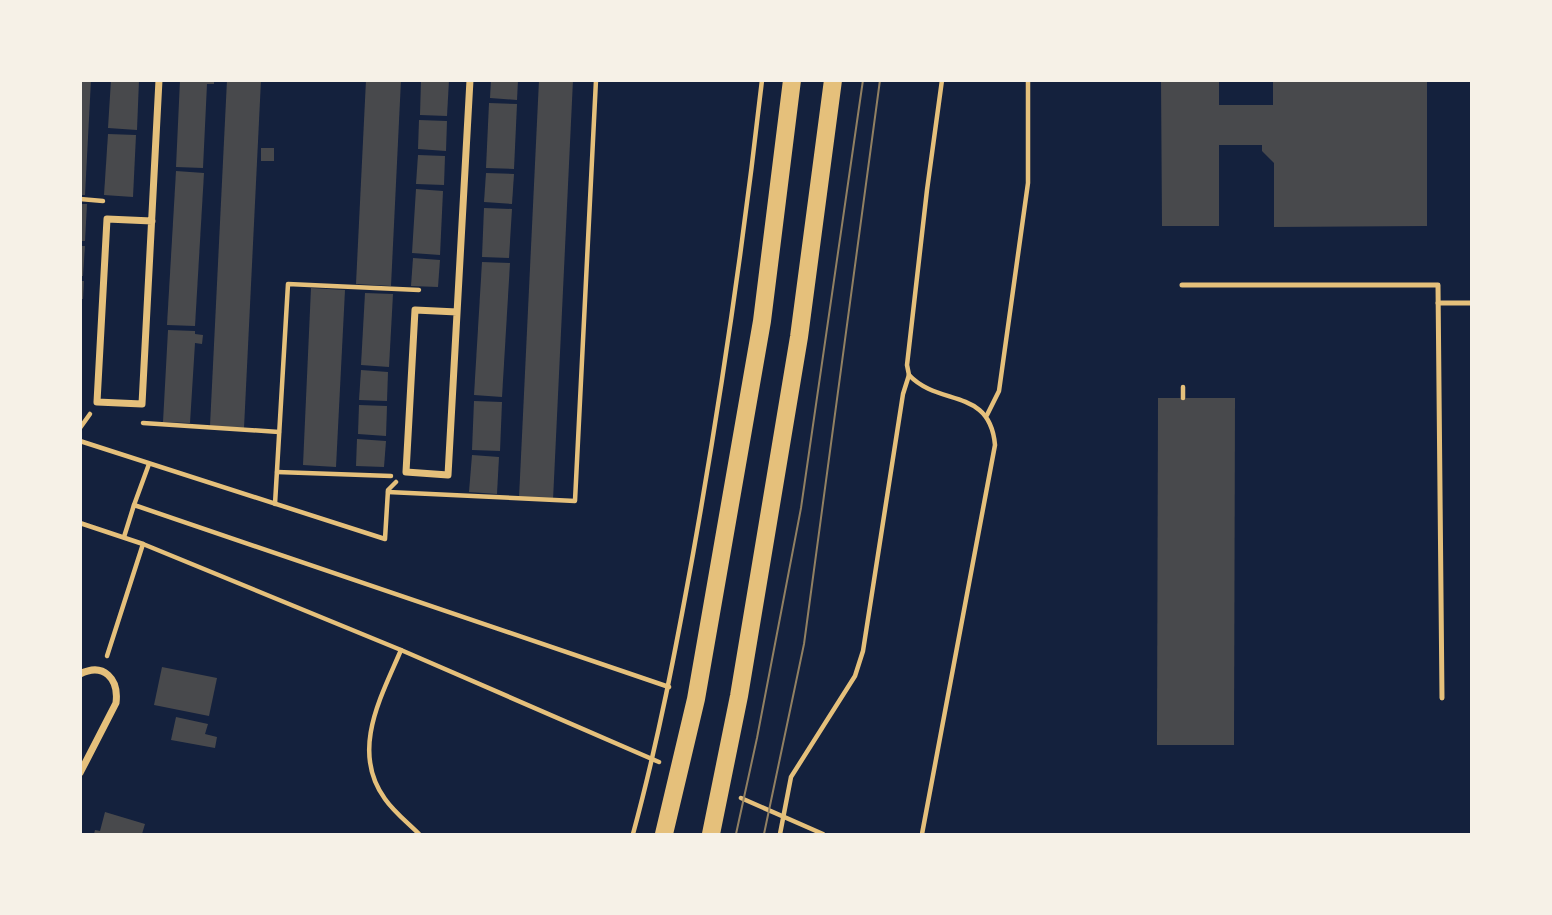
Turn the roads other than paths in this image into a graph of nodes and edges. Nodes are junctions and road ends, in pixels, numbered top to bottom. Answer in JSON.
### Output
{"nodes":[{"id":1,"x":159,"y":80,"type":"edge"},
{"id":2,"x":470,"y":80,"type":"edge"},
{"id":3,"x":792,"y":80,"type":"edge"},
{"id":4,"x":833,"y":80,"type":"edge"},
{"id":5,"x":152,"y":221,"type":"junction"},
{"id":6,"x":1182,"y":285,"type":"dead end"},
{"id":7,"x":1437,"y":303,"type":"junction"},
{"id":8,"x":1472,"y":303,"type":"edge"},
{"id":9,"x":457,"y":312,"type":"junction"},
{"id":10,"x":80,"y":674,"type":"edge"},
{"id":11,"x":1442,"y":698,"type":"dead end"},
{"id":12,"x":80,"y":773,"type":"edge"},
{"id":13,"x":664,"y":835,"type":"edge"},
{"id":14,"x":711,"y":835,"type":"edge"}],
"edges":[{"from":1,"to":5,"type":"street"},
{"from":2,"to":9,"type":"street"},
{"from":3,"to":13,"type":"main road"},
{"from":4,"to":14,"type":"main road"},
{"from":5,"to":5,"type":"street"},
{"from":6,"to":7,"type":"lane"},
{"from":7,"to":8,"type":"lane"},
{"from":7,"to":11,"type":"lane"},
{"from":9,"to":9,"type":"street"},
{"from":10,"to":12,"type":"street"}]}
